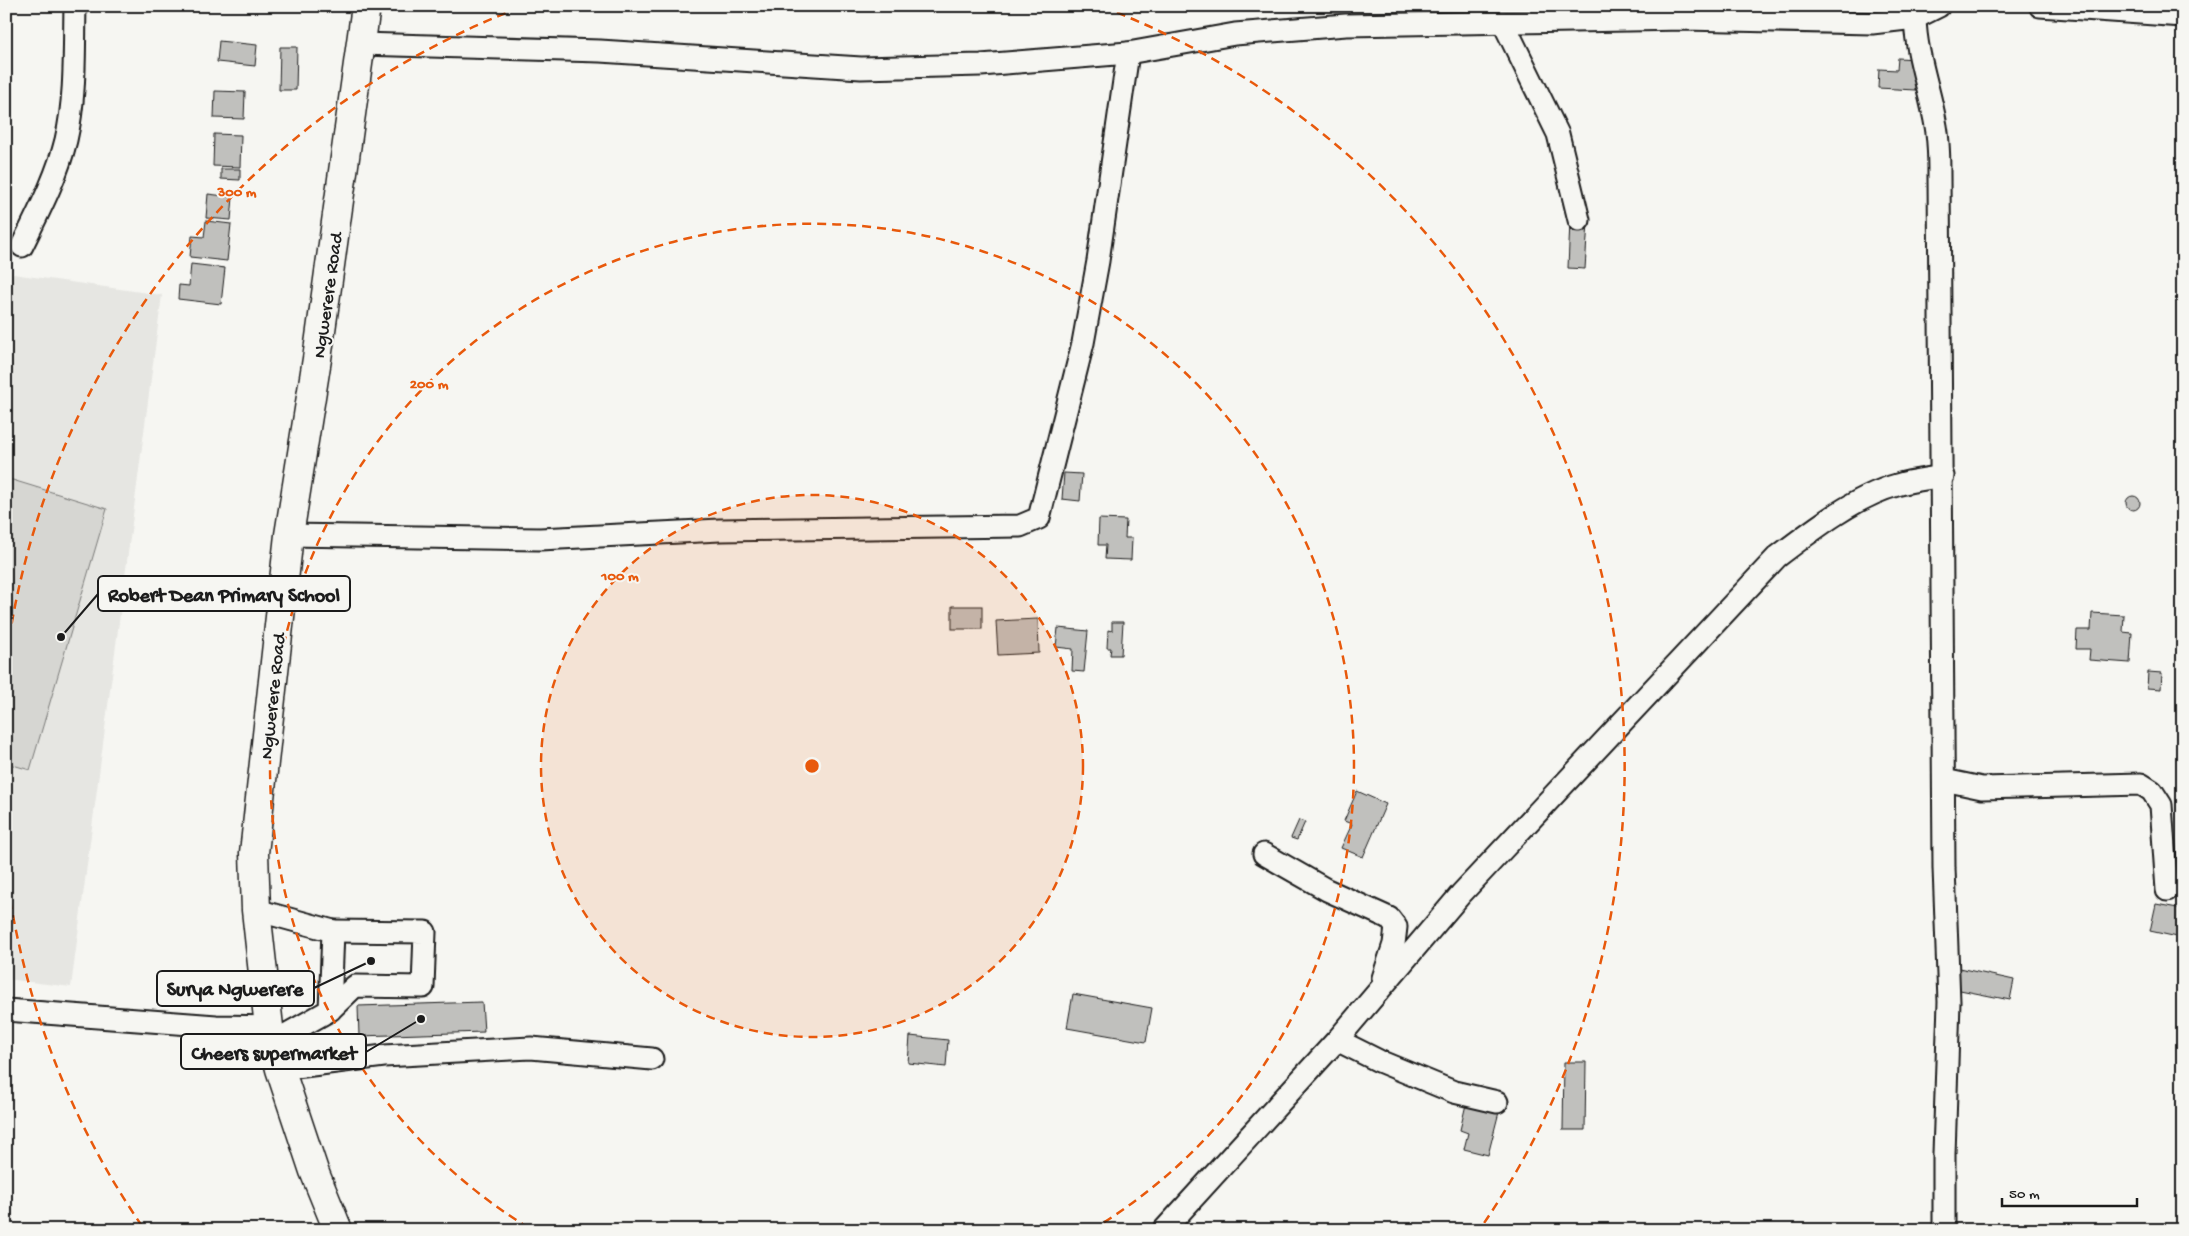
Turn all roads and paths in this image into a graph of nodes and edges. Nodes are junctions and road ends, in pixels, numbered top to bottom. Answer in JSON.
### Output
{"nodes":[{"id":1,"x":75,"y":6,"type":"edge"},
{"id":2,"x":366,"y":6,"type":"edge"},
{"id":3,"x":1939,"y":6,"type":"edge"},
{"id":4,"x":2040,"y":6,"type":"edge"},
{"id":5,"x":2183,"y":16,"type":"edge"},
{"id":6,"x":1914,"y":18,"type":"junction"},
{"id":7,"x":1504,"y":22,"type":"junction"},
{"id":8,"x":361,"y":44,"type":"junction"},
{"id":9,"x":1128,"y":53,"type":"junction"},
{"id":10,"x":1579,"y":220,"type":"dead end"},
{"id":11,"x":22,"y":246,"type":"dead end"},
{"id":12,"x":1943,"y":476,"type":"junction"},
{"id":13,"x":289,"y":535,"type":"junction"},
{"id":14,"x":1944,"y":780,"type":"junction"},
{"id":15,"x":1264,"y":854,"type":"dead end"},
{"id":16,"x":2167,"y":890,"type":"dead end"},
{"id":17,"x":256,"y":910,"type":"junction"},
{"id":18,"x":333,"y":931,"type":"junction"},
{"id":19,"x":1374,"y":996,"type":"junction"},
{"id":20,"x":6,"y":1010,"type":"edge"},
{"id":21,"x":330,"y":1010,"type":"junction"},
{"id":22,"x":271,"y":1034,"type":"junction"},
{"id":23,"x":1337,"y":1040,"type":"junction"},
{"id":24,"x":652,"y":1059,"type":"dead end"},
{"id":25,"x":280,"y":1069,"type":"junction"},
{"id":26,"x":1497,"y":1102,"type":"dead end"},
{"id":27,"x":338,"y":1230,"type":"edge"},
{"id":28,"x":1164,"y":1230,"type":"edge"},
{"id":29,"x":1944,"y":1230,"type":"edge"}],
"edges":[{"from":1,"to":11,"type":"street"},
{"from":2,"to":8,"type":"main road","name":"Ngwerere Road"},
{"from":3,"to":6,"type":"street"},
{"from":4,"to":5,"type":"street"},
{"from":6,"to":7,"type":"street"},
{"from":6,"to":12,"type":"street"},
{"from":7,"to":9,"type":"street"},
{"from":7,"to":10,"type":"street"},
{"from":8,"to":9,"type":"street"},
{"from":8,"to":13,"type":"main road","name":"Ngwerere Road"},
{"from":9,"to":13,"type":"street"},
{"from":12,"to":14,"type":"street"},
{"from":12,"to":19,"type":"street"},
{"from":13,"to":17,"type":"main road","name":"Ngwerere Road"},
{"from":14,"to":16,"type":"street"},
{"from":14,"to":29,"type":"street"},
{"from":15,"to":19,"type":"street"},
{"from":17,"to":18,"type":"street"},
{"from":17,"to":22,"type":"main road","name":"Ngwerere Road"},
{"from":18,"to":21,"type":"street"},
{"from":18,"to":21,"type":"street"},
{"from":19,"to":23,"type":"street"},
{"from":20,"to":22,"type":"street"},
{"from":21,"to":22,"type":"street"},
{"from":22,"to":25,"type":"main road","name":"Ngwerere Road"},
{"from":23,"to":26,"type":"street"},
{"from":23,"to":28,"type":"street"},
{"from":24,"to":25,"type":"street"},
{"from":25,"to":27,"type":"main road","name":"Ngwerere Road"}]}
